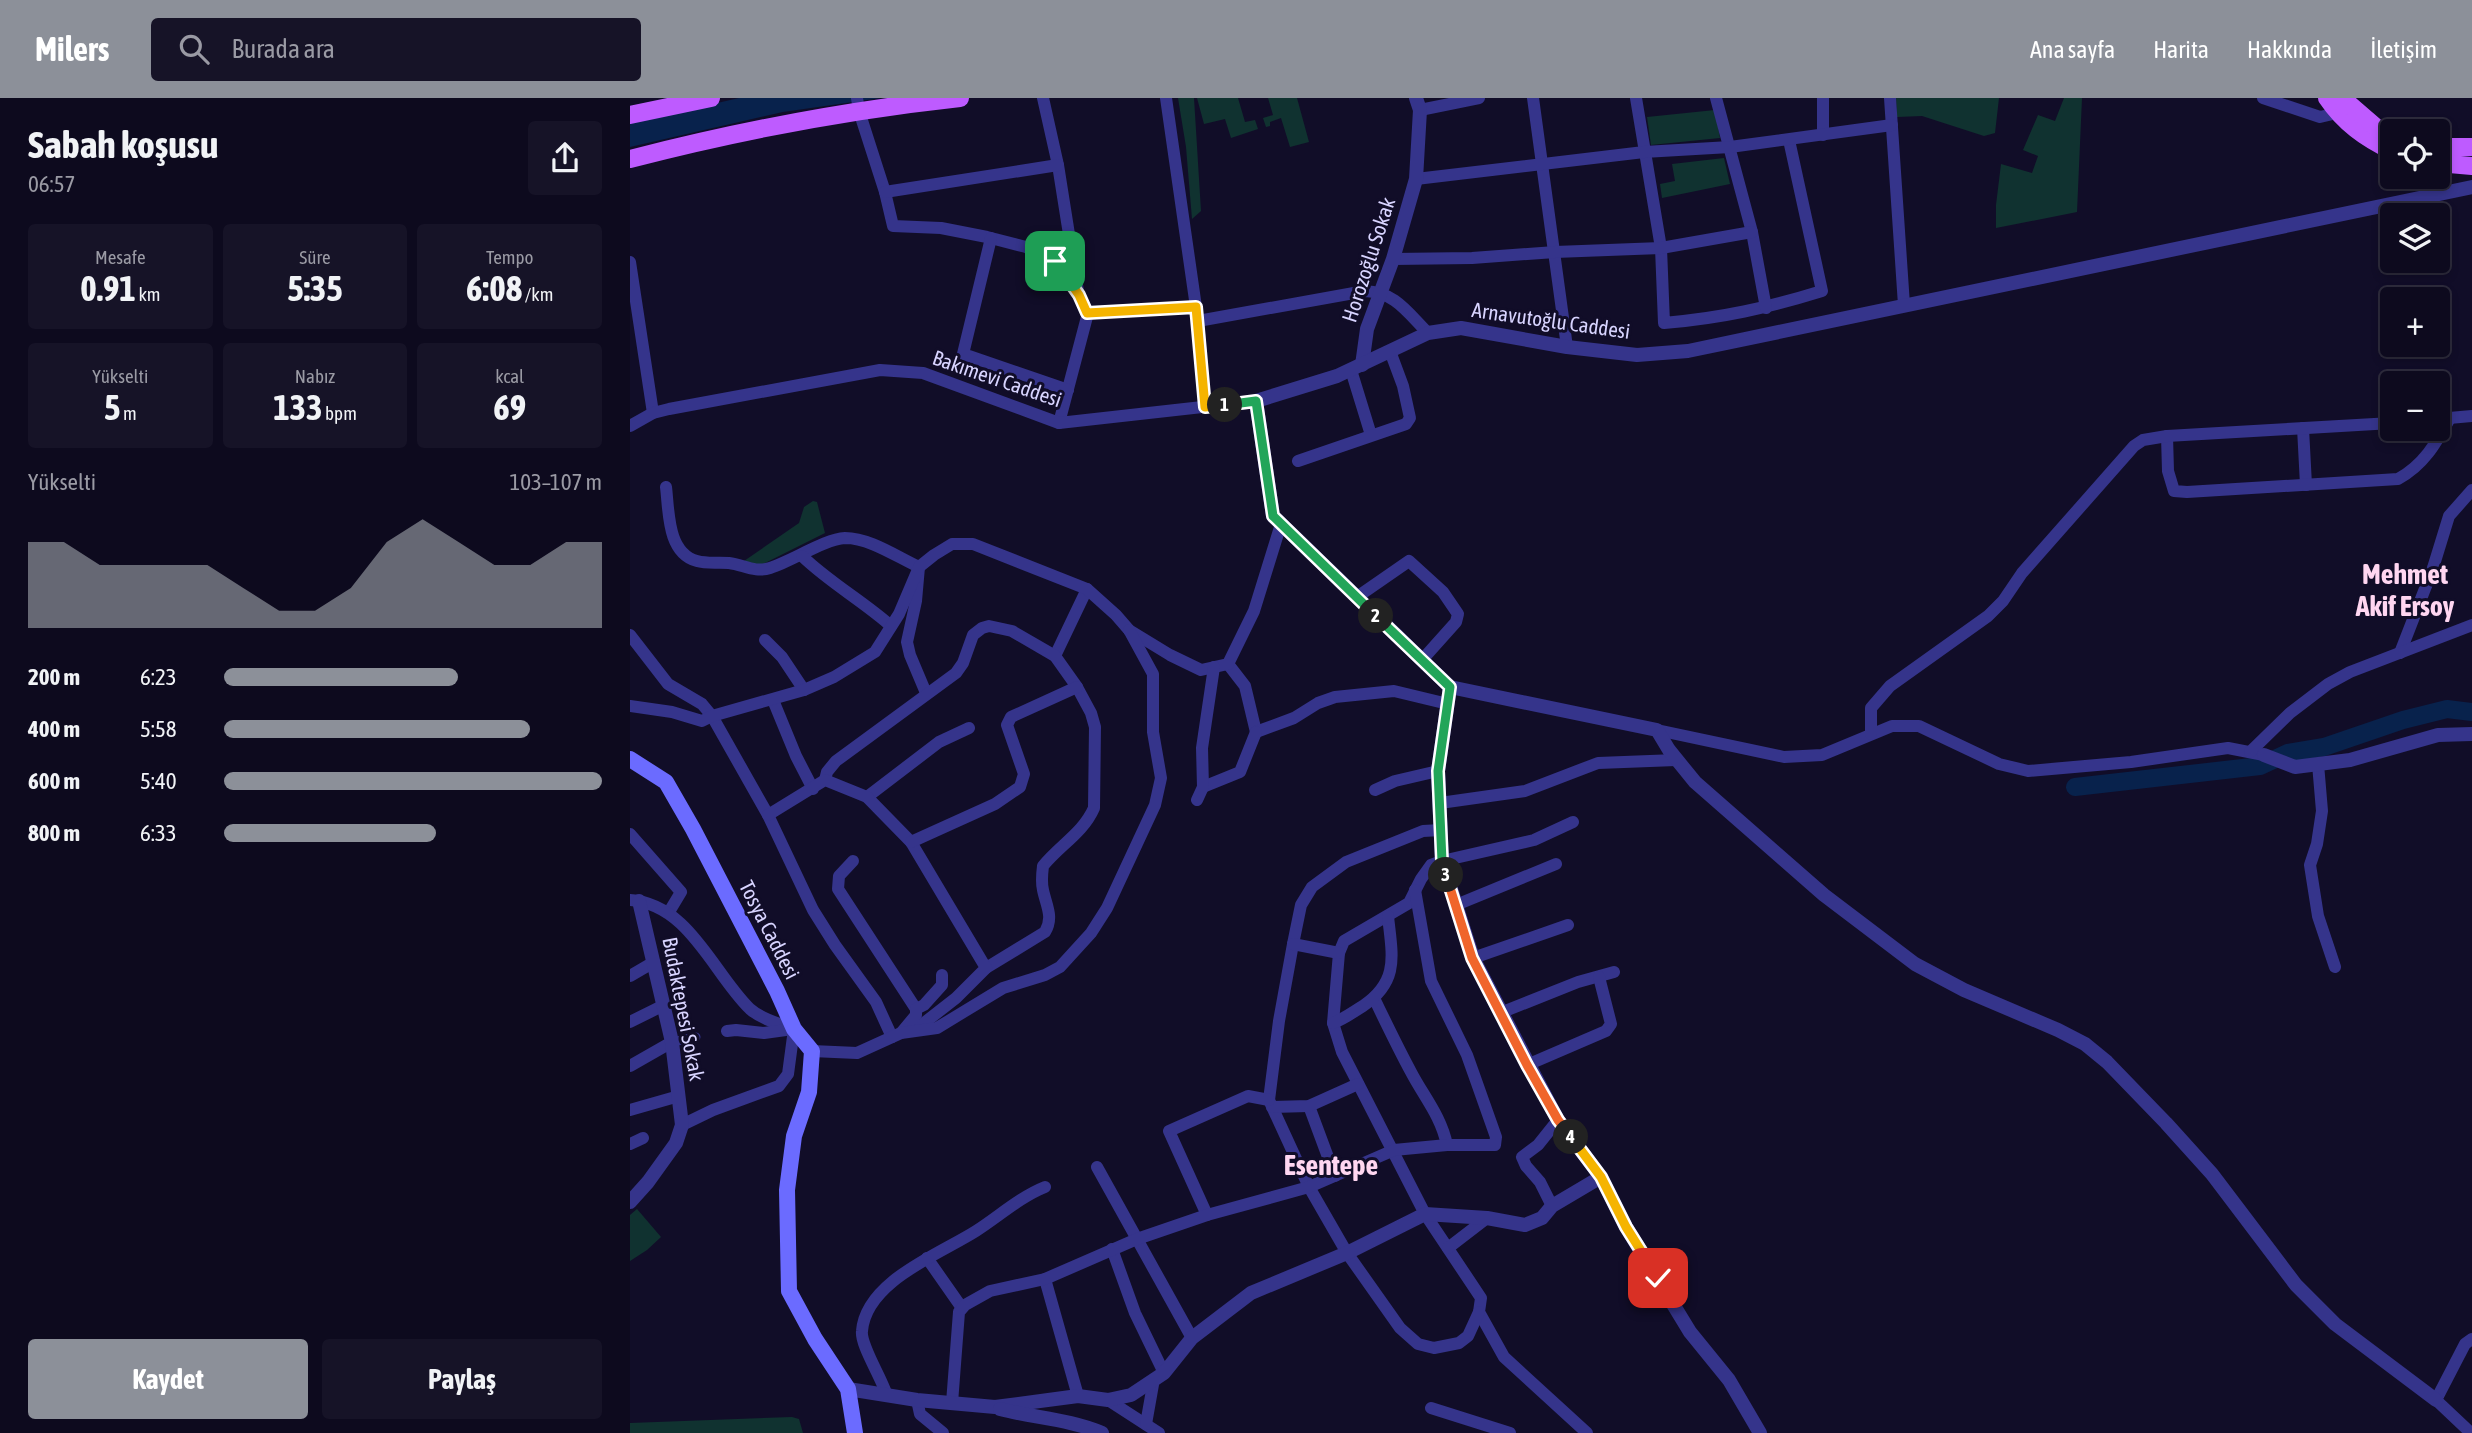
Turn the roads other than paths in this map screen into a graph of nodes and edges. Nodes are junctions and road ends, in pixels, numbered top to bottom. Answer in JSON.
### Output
{"nodes":[{"id":1,"x":712,"y":98,"type":"edge"},
{"id":2,"x":960,"y":98,"type":"edge"},
{"id":3,"x":1043,"y":98,"type":"edge"},
{"id":4,"x":1166,"y":98,"type":"edge"},
{"id":5,"x":1479,"y":98,"type":"edge"},
{"id":6,"x":1533,"y":98,"type":"edge"},
{"id":7,"x":1636,"y":98,"type":"edge"},
{"id":8,"x":1716,"y":98,"type":"edge"},
{"id":9,"x":1823,"y":98,"type":"edge"},
{"id":10,"x":1891,"y":98,"type":"edge"},
{"id":11,"x":2263,"y":98,"type":"edge"},
{"id":12,"x":2327,"y":98,"type":"edge"},
{"id":13,"x":2341,"y":102,"type":"edge"},
{"id":14,"x":1418,"y":104,"type":"edge"},
{"id":15,"x":858,"y":105,"type":"edge"},
{"id":16,"x":630,"y":115,"type":"edge"},
{"id":17,"x":1892,"y":125,"type":"junction"},
{"id":18,"x":2380,"y":130,"type":"edge"},
{"id":19,"x":1823,"y":135,"type":"junction"},
{"id":20,"x":1789,"y":140,"type":"junction"},
{"id":21,"x":2380,"y":144,"type":"edge"},
{"id":22,"x":1730,"y":147,"type":"junction"},
{"id":23,"x":2450,"y":147,"type":"edge"},
{"id":24,"x":2472,"y":148,"type":"edge"},
{"id":25,"x":1644,"y":152,"type":"junction"},
{"id":26,"x":630,"y":159,"type":"edge"},
{"id":27,"x":2450,"y":164,"type":"edge"},
{"id":28,"x":1058,"y":165,"type":"junction"},
{"id":29,"x":1542,"y":165,"type":"junction"},
{"id":30,"x":2472,"y":166,"type":"edge"},
{"id":31,"x":1416,"y":179,"type":"junction"},
{"id":32,"x":2472,"y":187,"type":"edge"},
{"id":33,"x":885,"y":192,"type":"junction"},
{"id":34,"x":1752,"y":232,"type":"junction"},
{"id":35,"x":991,"y":238,"type":"junction"},
{"id":36,"x":1661,"y":248,"type":"junction"},
{"id":37,"x":1555,"y":252,"type":"junction"},
{"id":38,"x":1393,"y":259,"type":"junction"},
{"id":39,"x":630,"y":262,"type":"edge"},
{"id":40,"x":1380,"y":292,"type":"junction"},
{"id":41,"x":630,"y":294,"type":"edge"},
{"id":42,"x":1079,"y":295,"type":"junction"},
{"id":43,"x":1905,"y":305,"type":"junction"},
{"id":44,"x":1196,"y":307,"type":"junction"},
{"id":45,"x":1766,"y":308,"type":"junction"},
{"id":46,"x":1087,"y":313,"type":"junction"},
{"id":47,"x":1198,"y":321,"type":"junction"},
{"id":48,"x":1427,"y":333,"type":"junction"},
{"id":49,"x":1567,"y":347,"type":"junction"},
{"id":50,"x":1390,"y":351,"type":"junction"},
{"id":51,"x":1357,"y":367,"type":"junction"},
{"id":52,"x":1068,"y":390,"type":"junction"},
{"id":53,"x":1256,"y":401,"type":"junction"},
{"id":54,"x":1205,"y":407,"type":"junction"},
{"id":55,"x":649,"y":416,"type":"junction"},
{"id":56,"x":2472,"y":416,"type":"edge"},
{"id":57,"x":2450,"y":418,"type":"edge"},
{"id":58,"x":1059,"y":423,"type":"junction"},
{"id":59,"x":2380,"y":424,"type":"edge"},
{"id":60,"x":630,"y":426,"type":"edge"},
{"id":61,"x":2303,"y":428,"type":"junction"},
{"id":62,"x":1371,"y":435,"type":"junction"},
{"id":63,"x":2167,"y":436,"type":"junction"},
{"id":64,"x":2435,"y":441,"type":"edge"},
{"id":65,"x":1298,"y":461,"type":"dead end"},
{"id":66,"x":2306,"y":485,"type":"junction"},
{"id":67,"x":666,"y":486,"type":"dead end"},
{"id":68,"x":2472,"y":490,"type":"edge"},
{"id":69,"x":1281,"y":524,"type":"junction"},
{"id":70,"x":803,"y":556,"type":"junction"},
{"id":71,"x":919,"y":567,"type":"junction"},
{"id":72,"x":1087,"y":589,"type":"junction"},
{"id":73,"x":1357,"y":597,"type":"junction"},
{"id":74,"x":2472,"y":625,"type":"edge"},
{"id":75,"x":891,"y":626,"type":"junction"},
{"id":76,"x":1129,"y":630,"type":"junction"},
{"id":77,"x":630,"y":635,"type":"edge"},
{"id":78,"x":765,"y":640,"type":"dead end"},
{"id":79,"x":2400,"y":653,"type":"junction"},
{"id":80,"x":1055,"y":656,"type":"junction"},
{"id":81,"x":1422,"y":660,"type":"junction"},
{"id":82,"x":1228,"y":664,"type":"junction"},
{"id":83,"x":1214,"y":667,"type":"junction"},
{"id":84,"x":1077,"y":687,"type":"junction"},
{"id":85,"x":1450,"y":687,"type":"junction"},
{"id":86,"x":804,"y":690,"type":"junction"},
{"id":87,"x":926,"y":693,"type":"junction"},
{"id":88,"x":773,"y":701,"type":"junction"},
{"id":89,"x":1448,"y":704,"type":"junction"},
{"id":90,"x":630,"y":706,"type":"edge"},
{"id":91,"x":712,"y":716,"type":"junction"},
{"id":92,"x":969,"y":728,"type":"dead end"},
{"id":93,"x":1657,"y":730,"type":"junction"},
{"id":94,"x":1256,"y":732,"type":"junction"},
{"id":95,"x":1871,"y":734,"type":"junction"},
{"id":96,"x":2472,"y":734,"type":"edge"},
{"id":97,"x":2257,"y":753,"type":"junction"},
{"id":98,"x":630,"y":759,"type":"edge"},
{"id":99,"x":1676,"y":760,"type":"junction"},
{"id":100,"x":2318,"y":764,"type":"junction"},
{"id":101,"x":1438,"y":771,"type":"junction"},
{"id":102,"x":825,"y":780,"type":"junction"},
{"id":103,"x":1203,"y":786,"type":"junction"},
{"id":104,"x":813,"y":789,"type":"junction"},
{"id":105,"x":1375,"y":790,"type":"dead end"},
{"id":106,"x":867,"y":797,"type":"junction"},
{"id":107,"x":1197,"y":800,"type":"dead end"},
{"id":108,"x":1440,"y":803,"type":"junction"},
{"id":109,"x":768,"y":815,"type":"junction"},
{"id":110,"x":1573,"y":822,"type":"dead end"},
{"id":111,"x":1441,"y":830,"type":"junction"},
{"id":112,"x":630,"y":834,"type":"edge"},
{"id":113,"x":911,"y":842,"type":"junction"},
{"id":114,"x":853,"y":861,"type":"dead end"},
{"id":115,"x":1442,"y":861,"type":"junction"},
{"id":116,"x":1556,"y":864,"type":"dead end"},
{"id":117,"x":1415,"y":890,"type":"junction"},
{"id":118,"x":634,"y":901,"type":"edge"},
{"id":119,"x":1456,"y":905,"type":"junction"},
{"id":120,"x":669,"y":912,"type":"junction"},
{"id":121,"x":1388,"y":916,"type":"junction"},
{"id":122,"x":1568,"y":925,"type":"dead end"},
{"id":123,"x":1293,"y":944,"type":"junction"},
{"id":124,"x":1339,"y":953,"type":"junction"},
{"id":125,"x":1472,"y":958,"type":"junction"},
{"id":126,"x":654,"y":962,"type":"junction"},
{"id":127,"x":2335,"y":967,"type":"dead end"},
{"id":128,"x":986,"y":968,"type":"junction"},
{"id":129,"x":1615,"y":972,"type":"dead end"},
{"id":130,"x":630,"y":975,"type":"edge"},
{"id":131,"x":942,"y":975,"type":"dead end"},
{"id":132,"x":1599,"y":977,"type":"junction"},
{"id":133,"x":1374,"y":998,"type":"junction"},
{"id":134,"x":664,"y":1005,"type":"junction"},
{"id":135,"x":916,"y":1009,"type":"junction"},
{"id":136,"x":1500,"y":1013,"type":"junction"},
{"id":137,"x":630,"y":1022,"type":"edge"},
{"id":138,"x":1333,"y":1023,"type":"junction"},
{"id":139,"x":794,"y":1029,"type":"junction"},
{"id":140,"x":727,"y":1031,"type":"dead end"},
{"id":141,"x":903,"y":1034,"type":"junction"},
{"id":142,"x":696,"y":1037,"type":"dead end"},
{"id":143,"x":672,"y":1041,"type":"junction"},
{"id":144,"x":812,"y":1051,"type":"junction"},
{"id":145,"x":1527,"y":1065,"type":"junction"},
{"id":146,"x":630,"y":1066,"type":"edge"},
{"id":147,"x":1358,"y":1084,"type":"junction"},
{"id":148,"x":678,"y":1096,"type":"junction"},
{"id":149,"x":1271,"y":1104,"type":"junction"},
{"id":150,"x":1309,"y":1106,"type":"junction"},
{"id":151,"x":630,"y":1110,"type":"edge"},
{"id":152,"x":1558,"y":1120,"type":"junction"},
{"id":153,"x":682,"y":1125,"type":"junction"},
{"id":154,"x":643,"y":1139,"type":"dead end"},
{"id":155,"x":630,"y":1144,"type":"edge"},
{"id":156,"x":1447,"y":1145,"type":"junction"},
{"id":157,"x":1394,"y":1150,"type":"junction"},
{"id":158,"x":1097,"y":1167,"type":"dead end"},
{"id":159,"x":1335,"y":1176,"type":"junction"},
{"id":160,"x":1601,"y":1177,"type":"junction"},
{"id":161,"x":1309,"y":1186,"type":"junction"},
{"id":162,"x":1045,"y":1187,"type":"dead end"},
{"id":163,"x":630,"y":1202,"type":"edge"},
{"id":164,"x":1552,"y":1206,"type":"junction"},
{"id":165,"x":1425,"y":1214,"type":"junction"},
{"id":166,"x":1207,"y":1215,"type":"junction"},
{"id":167,"x":1487,"y":1217,"type":"junction"},
{"id":168,"x":1137,"y":1239,"type":"junction"},
{"id":169,"x":1448,"y":1248,"type":"junction"},
{"id":170,"x":1112,"y":1249,"type":"junction"},
{"id":171,"x":1346,"y":1253,"type":"junction"},
{"id":172,"x":927,"y":1258,"type":"junction"},
{"id":173,"x":1045,"y":1279,"type":"junction"},
{"id":174,"x":962,"y":1308,"type":"junction"},
{"id":175,"x":1479,"y":1312,"type":"junction"},
{"id":176,"x":1192,"y":1338,"type":"junction"},
{"id":177,"x":2472,"y":1339,"type":"edge"},
{"id":178,"x":1159,"y":1376,"type":"junction"},
{"id":179,"x":848,"y":1389,"type":"junction"},
{"id":180,"x":887,"y":1396,"type":"junction"},
{"id":181,"x":1078,"y":1396,"type":"junction"},
{"id":182,"x":1108,"y":1399,"type":"junction"},
{"id":183,"x":917,"y":1400,"type":"junction"},
{"id":184,"x":2436,"y":1400,"type":"junction"},
{"id":185,"x":952,"y":1404,"type":"junction"},
{"id":186,"x":995,"y":1407,"type":"junction"},
{"id":187,"x":1431,"y":1408,"type":"dead end"},
{"id":188,"x":1146,"y":1424,"type":"junction"},
{"id":189,"x":855,"y":1433,"type":"edge"},
{"id":190,"x":943,"y":1433,"type":"edge"},
{"id":191,"x":1102,"y":1433,"type":"edge"},
{"id":192,"x":1159,"y":1433,"type":"edge"},
{"id":193,"x":1510,"y":1433,"type":"edge"},
{"id":194,"x":1587,"y":1433,"type":"edge"},
{"id":195,"x":1760,"y":1433,"type":"edge"},
{"id":196,"x":2471,"y":1433,"type":"edge"}],
"edges":[{"from":1,"to":16,"type":"main road"},
{"from":2,"to":15,"type":"main road"},
{"from":3,"to":28,"type":"street"},
{"from":4,"to":44,"type":"street"},
{"from":5,"to":14,"type":"street"},
{"from":6,"to":29,"type":"street"},
{"from":7,"to":25,"type":"street"},
{"from":8,"to":22,"type":"street"},
{"from":9,"to":19,"type":"street"},
{"from":10,"to":17,"type":"street"},
{"from":11,"to":13,"type":"street"},
{"from":12,"to":13,"type":"main road"},
{"from":13,"to":18,"type":"main road"},
{"from":13,"to":21,"type":"main road"},
{"from":14,"to":31,"type":"street","name":"Horozoğlu Sokak"},
{"from":15,"to":26,"type":"main road"},
{"from":15,"to":33,"type":"street"},
{"from":17,"to":19,"type":"street"},
{"from":17,"to":43,"type":"street"},
{"from":19,"to":20,"type":"street"},
{"from":20,"to":22,"type":"street"},
{"from":20,"to":45,"type":"street"},
{"from":22,"to":25,"type":"street"},
{"from":22,"to":34,"type":"street"},
{"from":23,"to":24,"type":"main road"},
{"from":25,"to":29,"type":"street"},
{"from":25,"to":36,"type":"street"},
{"from":27,"to":30,"type":"main road"},
{"from":28,"to":33,"type":"street"},
{"from":28,"to":42,"type":"street"},
{"from":29,"to":31,"type":"street"},
{"from":29,"to":37,"type":"street"},
{"from":31,"to":38,"type":"street","name":"Horozoğlu Sokak"},
{"from":32,"to":43,"type":"street","name":"Arnavutoğlu Caddesi"},
{"from":33,"to":35,"type":"street"},
{"from":34,"to":36,"type":"street"},
{"from":34,"to":45,"type":"street"},
{"from":35,"to":42,"type":"street"},
{"from":35,"to":52,"type":"street"},
{"from":36,"to":37,"type":"street"},
{"from":36,"to":45,"type":"street"},
{"from":37,"to":38,"type":"street"},
{"from":37,"to":49,"type":"street"},
{"from":38,"to":40,"type":"street","name":"Horozoğlu Sokak"},
{"from":39,"to":55,"type":"street"},
{"from":40,"to":47,"type":"street"},
{"from":40,"to":48,"type":"street"},
{"from":40,"to":51,"type":"street","name":"Horozoğlu Sokak"},
{"from":41,"to":55,"type":"street"},
{"from":42,"to":46,"type":"street"},
{"from":43,"to":49,"type":"street","name":"Arnavutoğlu Caddesi"},
{"from":44,"to":46,"type":"street"},
{"from":44,"to":47,"type":"street"},
{"from":46,"to":52,"type":"street"},
{"from":47,"to":54,"type":"street"},
{"from":48,"to":49,"type":"street","name":"Arnavutoğlu Caddesi"},
{"from":48,"to":50,"type":"street","name":"Arnavutoğlu Caddesi"},
{"from":50,"to":51,"type":"street","name":"Arnavutoğlu Caddesi"},
{"from":50,"to":62,"type":"street"},
{"from":51,"to":53,"type":"street"},
{"from":51,"to":62,"type":"street"},
{"from":52,"to":58,"type":"street"},
{"from":53,"to":54,"type":"street","name":"Bakımevi Caddesi"},
{"from":53,"to":69,"type":"street"},
{"from":54,"to":58,"type":"street","name":"Bakımevi Caddesi"},
{"from":55,"to":58,"type":"street","name":"Bakımevi Caddesi"},
{"from":55,"to":60,"type":"street","name":"Bakımevi Caddesi"},
{"from":56,"to":57,"type":"street"},
{"from":59,"to":61,"type":"street"},
{"from":61,"to":63,"type":"street"},
{"from":61,"to":66,"type":"street"},
{"from":62,"to":65,"type":"street"},
{"from":63,"to":66,"type":"street"},
{"from":63,"to":95,"type":"street"},
{"from":64,"to":66,"type":"street"},
{"from":67,"to":70,"type":"street"},
{"from":68,"to":79,"type":"street"},
{"from":69,"to":73,"type":"street"},
{"from":69,"to":82,"type":"street"},
{"from":70,"to":71,"type":"street"},
{"from":70,"to":75,"type":"street"},
{"from":71,"to":72,"type":"street"},
{"from":71,"to":75,"type":"street"},
{"from":71,"to":87,"type":"street"},
{"from":72,"to":76,"type":"street"},
{"from":72,"to":80,"type":"street"},
{"from":73,"to":81,"type":"street"},
{"from":73,"to":81,"type":"street"},
{"from":74,"to":79,"type":"street"},
{"from":75,"to":86,"type":"street"},
{"from":76,"to":83,"type":"street"},
{"from":76,"to":141,"type":"street"},
{"from":77,"to":91,"type":"street"},
{"from":78,"to":86,"type":"street"},
{"from":79,"to":97,"type":"street"},
{"from":80,"to":84,"type":"street"},
{"from":80,"to":87,"type":"street"},
{"from":81,"to":85,"type":"street"},
{"from":82,"to":83,"type":"street"},
{"from":82,"to":94,"type":"street"},
{"from":83,"to":103,"type":"street"},
{"from":84,"to":113,"type":"street"},
{"from":84,"to":128,"type":"street"},
{"from":85,"to":89,"type":"street"},
{"from":85,"to":93,"type":"street"},
{"from":86,"to":88,"type":"street"},
{"from":87,"to":102,"type":"street"},
{"from":88,"to":91,"type":"street"},
{"from":88,"to":104,"type":"street"},
{"from":89,"to":94,"type":"street"},
{"from":89,"to":101,"type":"street"},
{"from":90,"to":91,"type":"street"},
{"from":91,"to":109,"type":"street"},
{"from":92,"to":106,"type":"street"},
{"from":93,"to":95,"type":"street"},
{"from":93,"to":99,"type":"street"},
{"from":94,"to":103,"type":"street"},
{"from":95,"to":97,"type":"street"},
{"from":96,"to":100,"type":"street"},
{"from":97,"to":100,"type":"street"},
{"from":98,"to":139,"type":"main road","name":"Tosya Caddesi"},
{"from":99,"to":108,"type":"street"},
{"from":99,"to":184,"type":"street"},
{"from":100,"to":127,"type":"street"},
{"from":101,"to":105,"type":"street"},
{"from":101,"to":108,"type":"street"},
{"from":102,"to":104,"type":"street"},
{"from":102,"to":106,"type":"street"},
{"from":103,"to":107,"type":"street"},
{"from":104,"to":109,"type":"street"},
{"from":106,"to":113,"type":"street"},
{"from":108,"to":111,"type":"street"},
{"from":109,"to":141,"type":"street"},
{"from":110,"to":115,"type":"street"},
{"from":111,"to":115,"type":"street"},
{"from":111,"to":123,"type":"street"},
{"from":112,"to":120,"type":"street"},
{"from":113,"to":128,"type":"street"},
{"from":114,"to":135,"type":"street"},
{"from":115,"to":117,"type":"street"},
{"from":115,"to":119,"type":"street"},
{"from":116,"to":119,"type":"street"},
{"from":117,"to":121,"type":"street"},
{"from":117,"to":156,"type":"street"},
{"from":118,"to":120,"type":"street"},
{"from":118,"to":126,"type":"street","name":"Budaktepesi Sokak"},
{"from":119,"to":125,"type":"street"},
{"from":120,"to":139,"type":"street"},
{"from":121,"to":124,"type":"street"},
{"from":121,"to":133,"type":"street"},
{"from":122,"to":125,"type":"street"},
{"from":123,"to":124,"type":"street"},
{"from":123,"to":149,"type":"street"},
{"from":124,"to":138,"type":"street"},
{"from":125,"to":136,"type":"street"},
{"from":126,"to":130,"type":"street"},
{"from":126,"to":134,"type":"street","name":"Budaktepesi Sokak"},
{"from":128,"to":141,"type":"street"},
{"from":129,"to":132,"type":"street"},
{"from":131,"to":135,"type":"street"},
{"from":132,"to":136,"type":"street"},
{"from":132,"to":145,"type":"street"},
{"from":133,"to":138,"type":"street"},
{"from":133,"to":156,"type":"street"},
{"from":134,"to":137,"type":"street"},
{"from":134,"to":143,"type":"street","name":"Budaktepesi Sokak"},
{"from":135,"to":141,"type":"street"},
{"from":136,"to":145,"type":"street"},
{"from":138,"to":147,"type":"street"},
{"from":139,"to":140,"type":"street"},
{"from":139,"to":144,"type":"main road","name":"Tosya Caddesi"},
{"from":139,"to":153,"type":"street"},
{"from":141,"to":144,"type":"street"},
{"from":142,"to":143,"type":"street"},
{"from":143,"to":146,"type":"street"},
{"from":143,"to":148,"type":"street","name":"Budaktepesi Sokak"},
{"from":144,"to":179,"type":"main road"},
{"from":145,"to":152,"type":"street"},
{"from":147,"to":150,"type":"street"},
{"from":147,"to":157,"type":"street"},
{"from":148,"to":151,"type":"street"},
{"from":148,"to":153,"type":"street","name":"Budaktepesi Sokak"},
{"from":149,"to":150,"type":"street"},
{"from":149,"to":161,"type":"street"},
{"from":149,"to":166,"type":"street"},
{"from":150,"to":159,"type":"street"},
{"from":152,"to":160,"type":"street"},
{"from":152,"to":164,"type":"street"},
{"from":153,"to":163,"type":"street"},
{"from":154,"to":155,"type":"street"},
{"from":156,"to":157,"type":"street"},
{"from":157,"to":159,"type":"street"},
{"from":157,"to":165,"type":"street"},
{"from":158,"to":168,"type":"street"},
{"from":159,"to":161,"type":"street"},
{"from":160,"to":164,"type":"street"},
{"from":160,"to":195,"type":"street"},
{"from":161,"to":166,"type":"street"},
{"from":161,"to":171,"type":"street"},
{"from":162,"to":172,"type":"street"},
{"from":164,"to":167,"type":"street"},
{"from":165,"to":167,"type":"street"},
{"from":165,"to":169,"type":"street"},
{"from":165,"to":171,"type":"street"},
{"from":166,"to":168,"type":"street"},
{"from":167,"to":169,"type":"street"},
{"from":168,"to":170,"type":"street"},
{"from":168,"to":176,"type":"street"},
{"from":169,"to":175,"type":"street"},
{"from":170,"to":173,"type":"street"},
{"from":170,"to":178,"type":"street"},
{"from":171,"to":175,"type":"street"},
{"from":171,"to":176,"type":"street"},
{"from":172,"to":174,"type":"street"},
{"from":172,"to":180,"type":"street"},
{"from":173,"to":174,"type":"street"},
{"from":173,"to":181,"type":"street"},
{"from":174,"to":185,"type":"street"},
{"from":175,"to":194,"type":"street"},
{"from":176,"to":178,"type":"street"},
{"from":177,"to":184,"type":"street"},
{"from":178,"to":182,"type":"street"},
{"from":178,"to":188,"type":"street"},
{"from":179,"to":180,"type":"street"},
{"from":179,"to":189,"type":"main road"},
{"from":180,"to":183,"type":"street"},
{"from":181,"to":182,"type":"street"},
{"from":181,"to":186,"type":"street"},
{"from":182,"to":188,"type":"street"},
{"from":183,"to":185,"type":"street"},
{"from":183,"to":190,"type":"street"},
{"from":184,"to":196,"type":"street"},
{"from":185,"to":186,"type":"street"},
{"from":186,"to":191,"type":"street"},
{"from":187,"to":193,"type":"street"},
{"from":188,"to":192,"type":"street"}]}
